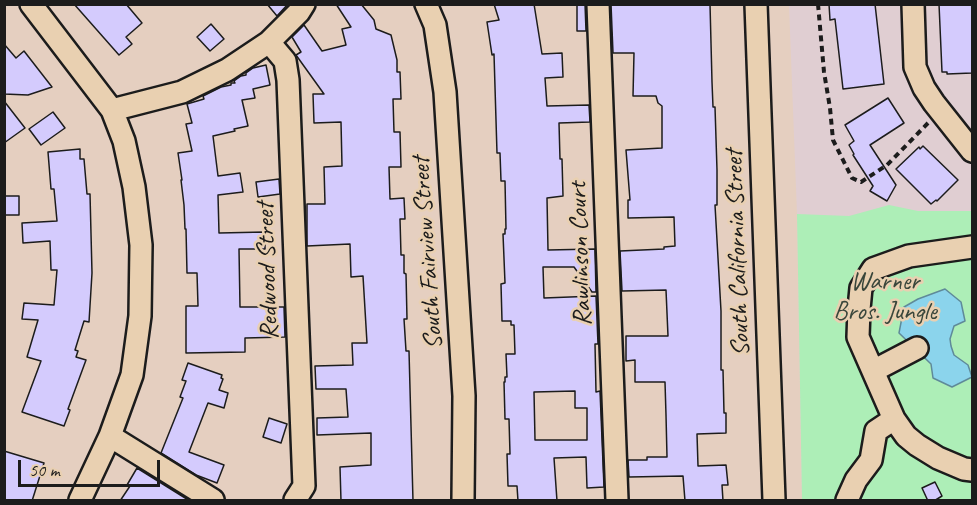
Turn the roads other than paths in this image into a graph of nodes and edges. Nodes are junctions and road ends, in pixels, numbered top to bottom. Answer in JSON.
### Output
{"nodes":[{"id":1,"x":31,"y":4,"type":"edge"},
{"id":2,"x":304,"y":4,"type":"edge"},
{"id":3,"x":426,"y":4,"type":"edge"},
{"id":4,"x":598,"y":4,"type":"edge"},
{"id":5,"x":756,"y":4,"type":"edge"},
{"id":6,"x":913,"y":4,"type":"edge"},
{"id":7,"x":269,"y":42,"type":"junction"},
{"id":8,"x":112,"y":110,"type":"junction"},
{"id":9,"x":972,"y":151,"type":"edge"},
{"id":10,"x":972,"y":247,"type":"edge"},
{"id":11,"x":917,"y":348,"type":"dead end"},
{"id":12,"x":873,"y":371,"type":"junction"},
{"id":13,"x":894,"y":419,"type":"junction"},
{"id":14,"x":110,"y":436,"type":"junction"},
{"id":15,"x":972,"y":470,"type":"edge"},
{"id":16,"x":80,"y":501,"type":"edge"},
{"id":17,"x":213,"y":501,"type":"edge"},
{"id":18,"x":295,"y":501,"type":"edge"},
{"id":19,"x":463,"y":501,"type":"edge"},
{"id":20,"x":617,"y":501,"type":"edge"},
{"id":21,"x":774,"y":501,"type":"edge"},
{"id":22,"x":846,"y":501,"type":"edge"}],
"edges":[{"from":1,"to":8,"type":"street"},
{"from":2,"to":7,"type":"street"},
{"from":3,"to":19,"type":"street","name":"South Fairview Street"},
{"from":4,"to":20,"type":"street","name":"Rawlinson Court"},
{"from":5,"to":21,"type":"street","name":"South California Street"},
{"from":6,"to":9,"type":"street"},
{"from":7,"to":8,"type":"street"},
{"from":7,"to":18,"type":"street","name":"Redwood Street"},
{"from":8,"to":14,"type":"street"},
{"from":10,"to":12,"type":"street"},
{"from":11,"to":12,"type":"street"},
{"from":12,"to":13,"type":"street"},
{"from":13,"to":15,"type":"street"},
{"from":13,"to":22,"type":"street"},
{"from":14,"to":16,"type":"street"},
{"from":14,"to":17,"type":"street"}]}
